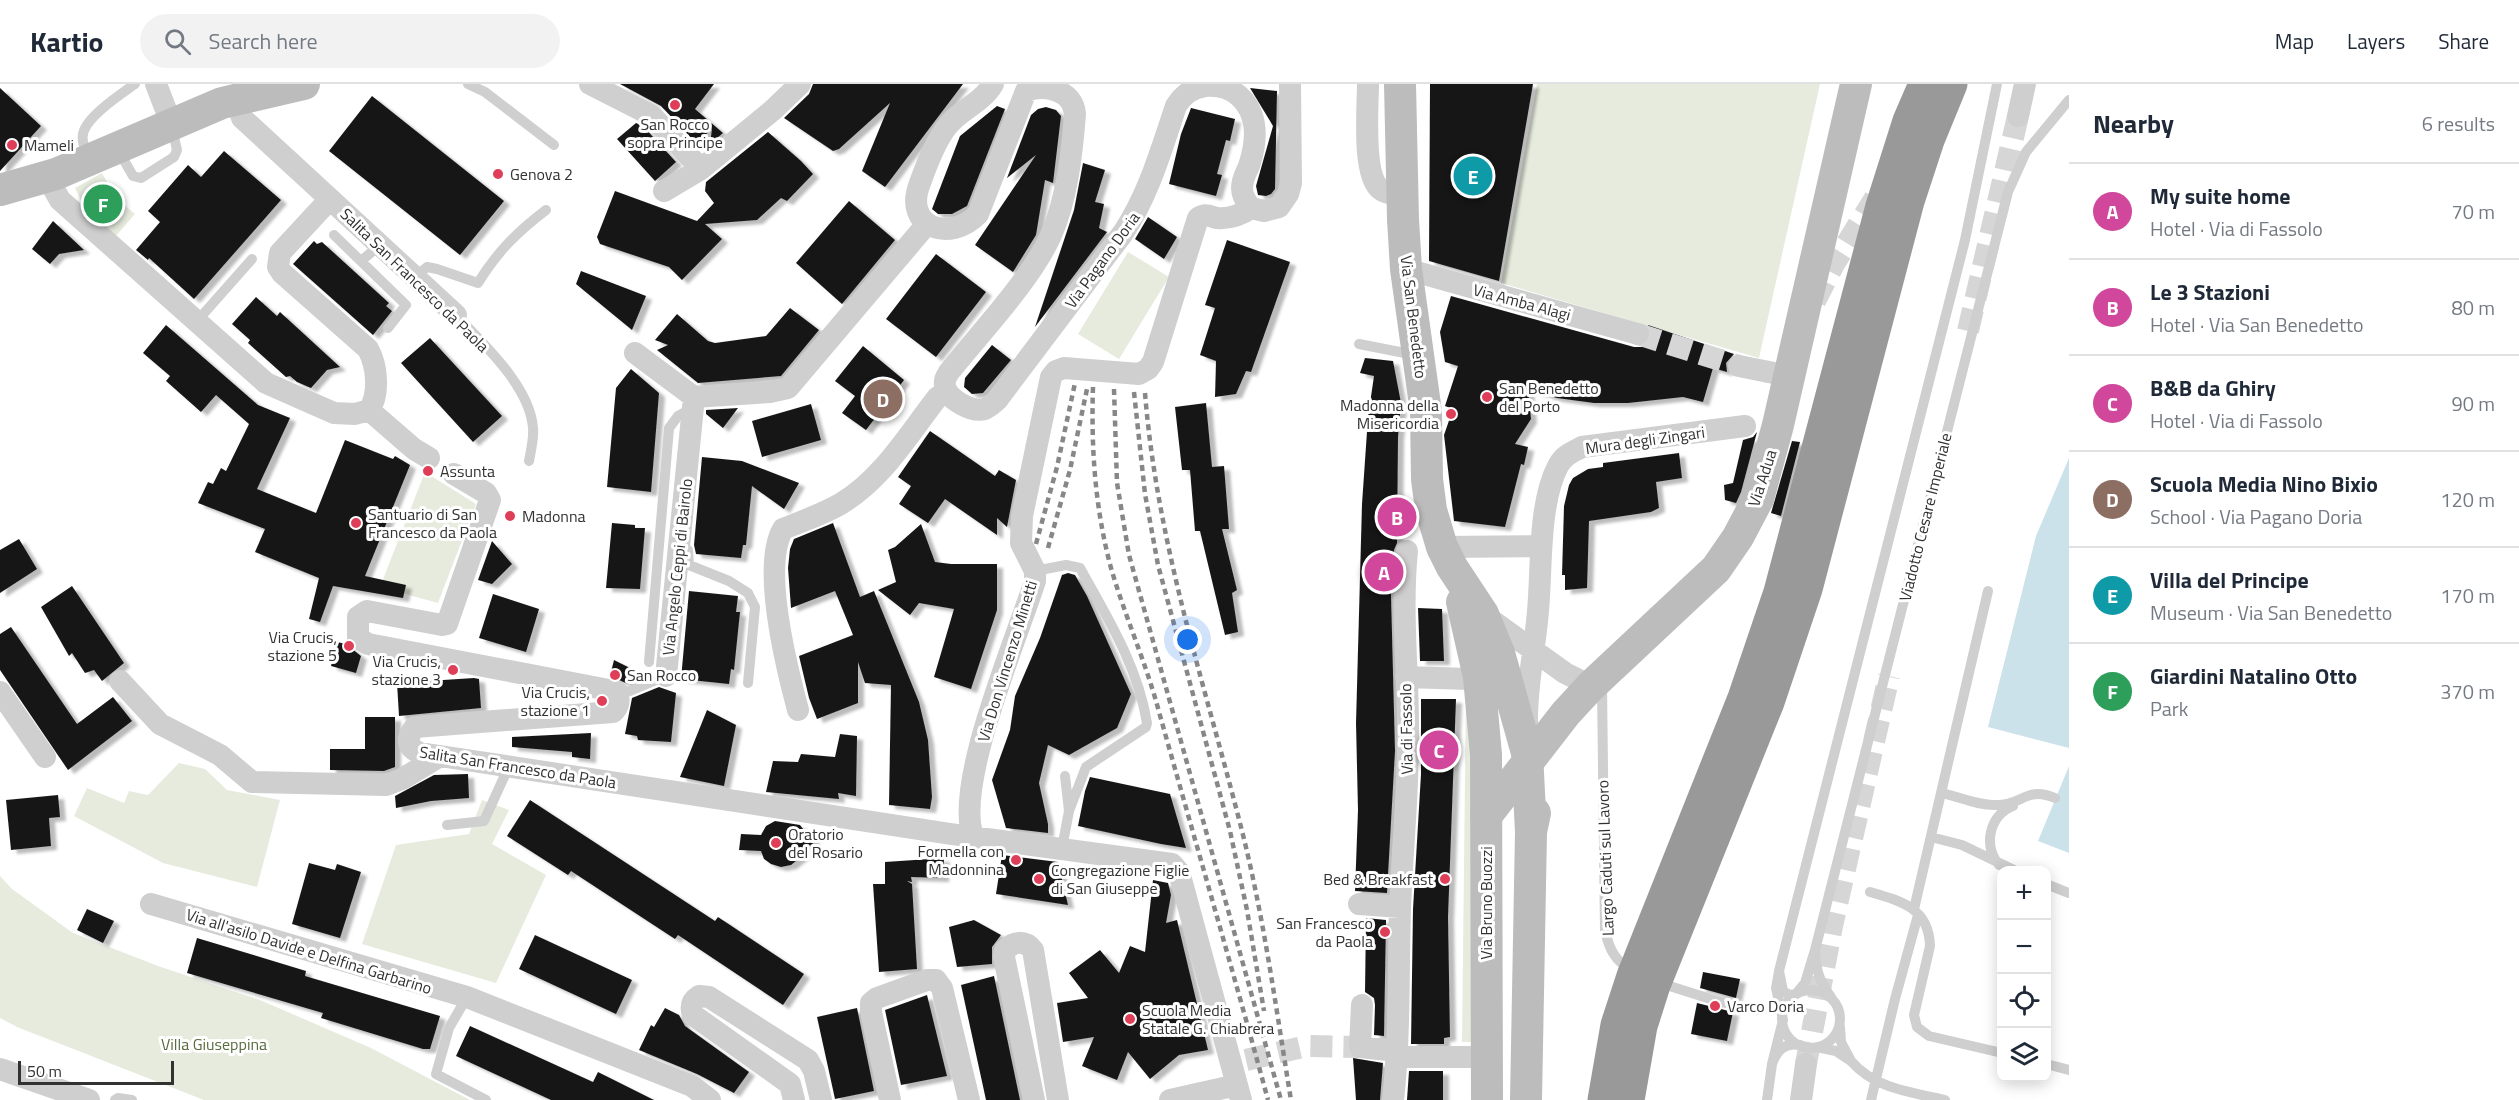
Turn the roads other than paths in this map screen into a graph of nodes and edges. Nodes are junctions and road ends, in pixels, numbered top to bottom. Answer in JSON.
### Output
{"nodes":[{"id":1,"x":135,"y":84,"type":"edge"},
{"id":2,"x":156,"y":84,"type":"edge"},
{"id":3,"x":304,"y":84,"type":"edge"},
{"id":4,"x":468,"y":84,"type":"edge"},
{"id":5,"x":590,"y":84,"type":"edge"},
{"id":6,"x":800,"y":84,"type":"edge"},
{"id":7,"x":993,"y":84,"type":"edge"},
{"id":8,"x":1290,"y":84,"type":"edge"},
{"id":9,"x":1368,"y":84,"type":"edge"},
{"id":10,"x":1400,"y":84,"type":"edge"},
{"id":11,"x":1856,"y":84,"type":"edge"},
{"id":12,"x":1925,"y":84,"type":"edge"},
{"id":13,"x":1951,"y":84,"type":"edge"},
{"id":14,"x":1997,"y":84,"type":"edge"},
{"id":15,"x":2025,"y":84,"type":"edge"},
{"id":16,"x":1031,"y":86,"type":"edge"},
{"id":17,"x":236,"y":99,"type":"junction"},
{"id":18,"x":2069,"y":100,"type":"edge"},
{"id":19,"x":2018,"y":116,"type":"tunnel mouth"},
{"id":20,"x":171,"y":123,"type":"junction"},
{"id":21,"x":554,"y":145,"type":"dead end"},
{"id":22,"x":103,"y":153,"type":"junction"},
{"id":23,"x":701,"y":169,"type":"junction"},
{"id":24,"x":47,"y":177,"type":"junction"},
{"id":25,"x":0,"y":190,"type":"edge"},
{"id":26,"x":664,"y":191,"type":"dead end"},
{"id":27,"x":1402,"y":194,"type":"junction"},
{"id":28,"x":330,"y":198,"type":"junction"},
{"id":29,"x":1251,"y":208,"type":"junction"},
{"id":30,"x":546,"y":210,"type":"dead end"},
{"id":31,"x":926,"y":225,"type":"junction"},
{"id":32,"x":334,"y":235,"type":"dead end"},
{"id":33,"x":380,"y":245,"type":"junction"},
{"id":34,"x":252,"y":259,"type":"dead end"},
{"id":35,"x":361,"y":261,"type":"junction"},
{"id":36,"x":1406,"y":270,"type":"junction"},
{"id":37,"x":415,"y":277,"type":"junction"},
{"id":38,"x":456,"y":315,"type":"joint"},
{"id":39,"x":198,"y":320,"type":"junction"},
{"id":40,"x":388,"y":328,"type":"dead end"},
{"id":41,"x":1638,"y":334,"type":"tunnel mouth"},
{"id":42,"x":1359,"y":344,"type":"dead end"},
{"id":43,"x":635,"y":353,"type":"dead end"},
{"id":44,"x":1419,"y":356,"type":"junction"},
{"id":45,"x":1739,"y":366,"type":"tunnel mouth"},
{"id":46,"x":1789,"y":376,"type":"junction"},
{"id":47,"x":946,"y":391,"type":"junction"},
{"id":48,"x":693,"y":402,"type":"junction"},
{"id":49,"x":369,"y":410,"type":"junction"},
{"id":50,"x":1745,"y":426,"type":"dead end"},
{"id":51,"x":429,"y":458,"type":"dead end"},
{"id":52,"x":529,"y":461,"type":"dead end"},
{"id":53,"x":454,"y":474,"type":"dead end"},
{"id":54,"x":1541,"y":546,"type":"junction"},
{"id":55,"x":1407,"y":551,"type":"dead end"},
{"id":56,"x":1447,"y":557,"type":"junction"},
{"id":57,"x":1035,"y":571,"type":"junction"},
{"id":58,"x":1988,"y":591,"type":"dead end"},
{"id":59,"x":1483,"y":614,"type":"junction"},
{"id":60,"x":1533,"y":649,"type":"junction"},
{"id":61,"x":657,"y":669,"type":"joint"},
{"id":62,"x":1406,"y":677,"type":"junction"},
{"id":63,"x":120,"y":681,"type":"dead end"},
{"id":64,"x":1597,"y":681,"type":"junction"},
{"id":65,"x":748,"y":683,"type":"dead end"},
{"id":66,"x":1481,"y":691,"type":"junction"},
{"id":67,"x":0,"y":692,"type":"edge"},
{"id":68,"x":617,"y":692,"type":"junction"},
{"id":69,"x":798,"y":710,"type":"dead end"},
{"id":70,"x":1557,"y":726,"type":"junction"},
{"id":71,"x":440,"y":756,"type":"junction"},
{"id":72,"x":45,"y":757,"type":"dead end"},
{"id":73,"x":1527,"y":757,"type":"junction"},
{"id":74,"x":509,"y":766,"type":"junction"},
{"id":75,"x":1065,"y":777,"type":"dead end"},
{"id":76,"x":1942,"y":793,"type":"junction"},
{"id":77,"x":1069,"y":812,"type":"junction"},
{"id":78,"x":1486,"y":816,"type":"junction"},
{"id":79,"x":447,"y":825,"type":"dead end"},
{"id":80,"x":1531,"y":832,"type":"junction"},
{"id":81,"x":973,"y":836,"type":"junction"},
{"id":82,"x":1931,"y":837,"type":"junction"},
{"id":83,"x":1062,"y":848,"type":"junction"},
{"id":84,"x":1999,"y":864,"type":"junction"},
{"id":85,"x":2004,"y":866,"type":"edge"},
{"id":86,"x":2051,"y":886,"type":"edge"},
{"id":87,"x":1870,"y":892,"type":"dead end"},
{"id":88,"x":2069,"y":893,"type":"edge"},
{"id":89,"x":151,"y":904,"type":"dead end"},
{"id":90,"x":1359,"y":904,"type":"dead end"},
{"id":91,"x":1400,"y":907,"type":"junction"},
{"id":92,"x":1916,"y":912,"type":"junction"},
{"id":93,"x":1815,"y":950,"type":"junction"},
{"id":94,"x":1779,"y":971,"type":"junction"},
{"id":95,"x":1797,"y":994,"type":"junction"},
{"id":96,"x":1831,"y":997,"type":"junction"},
{"id":97,"x":467,"y":998,"type":"junction"},
{"id":98,"x":1362,"y":1005,"type":"dead end"},
{"id":99,"x":1758,"y":1010,"type":"dead end"},
{"id":100,"x":1783,"y":1020,"type":"junction"},
{"id":101,"x":1840,"y":1023,"type":"junction"},
{"id":102,"x":1808,"y":1052,"type":"junction"},
{"id":103,"x":1997,"y":1052,"type":"edge"},
{"id":104,"x":1397,"y":1054,"type":"junction"},
{"id":105,"x":1486,"y":1057,"type":"junction"},
{"id":106,"x":1851,"y":1061,"type":"junction"},
{"id":107,"x":1772,"y":1064,"type":"junction"},
{"id":108,"x":2051,"y":1065,"type":"edge"},
{"id":109,"x":0,"y":1069,"type":"edge"},
{"id":110,"x":2069,"y":1070,"type":"edge"},
{"id":111,"x":1239,"y":1077,"type":"edge"},
{"id":112,"x":89,"y":1100,"type":"edge"},
{"id":113,"x":116,"y":1100,"type":"edge"},
{"id":114,"x":132,"y":1100,"type":"edge"},
{"id":115,"x":486,"y":1100,"type":"edge"},
{"id":116,"x":710,"y":1100,"type":"edge"},
{"id":117,"x":794,"y":1100,"type":"edge"},
{"id":118,"x":821,"y":1100,"type":"edge"},
{"id":119,"x":890,"y":1100,"type":"edge"},
{"id":120,"x":969,"y":1100,"type":"edge"},
{"id":121,"x":1034,"y":1100,"type":"edge"},
{"id":122,"x":1058,"y":1100,"type":"edge"},
{"id":123,"x":1170,"y":1100,"type":"edge"},
{"id":124,"x":1394,"y":1100,"type":"edge"},
{"id":125,"x":1486,"y":1100,"type":"edge"},
{"id":126,"x":1526,"y":1100,"type":"edge"},
{"id":127,"x":1604,"y":1100,"type":"edge"},
{"id":128,"x":1628,"y":1100,"type":"edge"},
{"id":129,"x":1767,"y":1100,"type":"edge"},
{"id":130,"x":1801,"y":1100,"type":"edge"},
{"id":131,"x":1871,"y":1100,"type":"edge"},
{"id":132,"x":1945,"y":1100,"type":"edge"}],
"edges":[{"from":1,"to":22,"type":"lane"},
{"from":2,"to":20,"type":"street"},
{"from":3,"to":17,"type":"main road"},
{"from":4,"to":21,"type":"lane"},
{"from":5,"to":23,"type":"street"},
{"from":6,"to":23,"type":"street"},
{"from":7,"to":31,"type":"street"},
{"from":8,"to":29,"type":"street"},
{"from":9,"to":27,"type":"street"},
{"from":10,"to":27,"type":"main road","name":"Via San Benedetto"},
{"from":11,"to":46,"type":"main road","name":"Via Adua"},
{"from":12,"to":127,"type":"highway"},
{"from":13,"to":128,"type":"highway"},
{"from":14,"to":94,"type":"lane"},
{"from":15,"to":19,"type":"street"},
{"from":16,"to":31,"type":"street"},
{"from":16,"to":47,"type":"street"},
{"from":17,"to":20,"type":"main road"},
{"from":17,"to":28,"type":"street","name":"Salita San Francesco da Paola"},
{"from":18,"to":93,"type":"lane","name":"Viadotto Cesare Imperiale"},
{"from":20,"to":22,"type":"main road"},
{"from":22,"to":24,"type":"main road"},
{"from":23,"to":26,"type":"street"},
{"from":24,"to":25,"type":"main road"},
{"from":24,"to":39,"type":"street"},
{"from":27,"to":36,"type":"main road","name":"Via San Benedetto"},
{"from":28,"to":33,"type":"street","name":"Salita San Francesco da Paola"},
{"from":28,"to":49,"type":"street","name":"Salita San Francesco da Paola"},
{"from":29,"to":47,"type":"street","name":"Via Pagano Doria"},
{"from":29,"to":57,"type":"street","name":"Via Don Vincenzo Minetti"},
{"from":30,"to":37,"type":"lane"},
{"from":31,"to":48,"type":"street"},
{"from":32,"to":35,"type":"lane"},
{"from":33,"to":35,"type":"lane"},
{"from":33,"to":37,"type":"street","name":"Salita San Francesco da Paola"},
{"from":34,"to":39,"type":"lane"},
{"from":35,"to":40,"type":"lane"},
{"from":36,"to":41,"type":"street","name":"Via Amba Alagi"},
{"from":36,"to":44,"type":"main road","name":"Via San Benedetto"},
{"from":37,"to":38,"type":"street","name":"Salita San Francesco da Paola"},
{"from":38,"to":52,"type":"lane","name":"Salita San Francesco da Paola"},
{"from":39,"to":49,"type":"street"},
{"from":42,"to":44,"type":"lane"},
{"from":43,"to":48,"type":"street"},
{"from":44,"to":56,"type":"main road","name":"Via San Benedetto"},
{"from":45,"to":46,"type":"street"},
{"from":46,"to":64,"type":"main road","name":"Via Adua"},
{"from":47,"to":69,"type":"street"},
{"from":48,"to":61,"type":"street","name":"Via Angelo Ceppi di Bairolo"},
{"from":48,"to":65,"type":"lane"},
{"from":49,"to":51,"type":"street"},
{"from":50,"to":54,"type":"street","name":"Mura degli Zingari"},
{"from":53,"to":68,"type":"street"},
{"from":54,"to":56,"type":"street"},
{"from":54,"to":60,"type":"street","name":"Mura degli Zingari"},
{"from":55,"to":62,"type":"street","name":"Via di Fassolo"},
{"from":56,"to":59,"type":"main road","name":"Via San Benedetto"},
{"from":56,"to":66,"type":"main road","name":"Via San Benedetto"},
{"from":57,"to":77,"type":"lane"},
{"from":57,"to":81,"type":"street","name":"Via Don Vincenzo Minetti"},
{"from":58,"to":76,"type":"lane"},
{"from":59,"to":60,"type":"street"},
{"from":59,"to":73,"type":"main road","name":"Via San Benedetto"},
{"from":60,"to":64,"type":"street"},
{"from":60,"to":73,"type":"street","name":"Mura degli Zingari"},
{"from":61,"to":68,"type":"lane","name":"Via Angelo Ceppi di Bairolo"},
{"from":62,"to":66,"type":"street"},
{"from":62,"to":91,"type":"street","name":"Via di Fassolo"},
{"from":63,"to":71,"type":"street"},
{"from":64,"to":70,"type":"main road","name":"Via Adua"},
{"from":64,"to":99,"type":"lane","name":"Largo Caduti sul Lavoro"},
{"from":66,"to":78,"type":"main road","name":"Via Bruno Buozzi"},
{"from":67,"to":72,"type":"street"},
{"from":68,"to":71,"type":"street","name":"Salita San Francesco da Paola"},
{"from":70,"to":73,"type":"main road","name":"Via Adua"},
{"from":70,"to":80,"type":"main road"},
{"from":71,"to":74,"type":"street","name":"Salita San Francesco da Paola"},
{"from":73,"to":78,"type":"main road","name":"Via Adua"},
{"from":73,"to":80,"type":"main road","name":"Via San Benedetto"},
{"from":74,"to":79,"type":"lane"},
{"from":74,"to":81,"type":"street","name":"Salita San Francesco da Paola"},
{"from":75,"to":77,"type":"lane"},
{"from":76,"to":82,"type":"lane"},
{"from":76,"to":84,"type":"lane"},
{"from":77,"to":83,"type":"lane"},
{"from":78,"to":105,"type":"main road","name":"Via Bruno Buozzi"},
{"from":80,"to":126,"type":"main road"},
{"from":81,"to":83,"type":"street","name":"Salita San Francesco da Paola"},
{"from":82,"to":84,"type":"lane"},
{"from":82,"to":92,"type":"lane"},
{"from":83,"to":111,"type":"street","name":"Salita San Francesco da Paola"},
{"from":84,"to":85,"type":"lane"},
{"from":86,"to":88,"type":"lane"},
{"from":87,"to":92,"type":"lane"},
{"from":89,"to":97,"type":"street","name":"Via all'asilo Davide e Delfina Garbarino"},
{"from":90,"to":91,"type":"street"},
{"from":91,"to":104,"type":"street","name":"Via di Fassolo"},
{"from":92,"to":103,"type":"lane"},
{"from":92,"to":131,"type":"lane"},
{"from":93,"to":95,"type":"lane","name":"Viadotto Cesare Imperiale"},
{"from":93,"to":96,"type":"lane","name":"Viadotto Cesare Imperiale"},
{"from":94,"to":95,"type":"lane"},
{"from":94,"to":100,"type":"lane"},
{"from":95,"to":96,"type":"lane"},
{"from":95,"to":100,"type":"lane"},
{"from":96,"to":101,"type":"lane"},
{"from":97,"to":115,"type":"lane"},
{"from":97,"to":116,"type":"street","name":"Via all'asilo Davide e Delfina Garbarino"},
{"from":98,"to":104,"type":"street"},
{"from":100,"to":102,"type":"lane"},
{"from":100,"to":107,"type":"lane"},
{"from":101,"to":102,"type":"lane"},
{"from":101,"to":106,"type":"lane"},
{"from":102,"to":106,"type":"lane"},
{"from":102,"to":107,"type":"lane"},
{"from":102,"to":130,"type":"street"},
{"from":104,"to":105,"type":"street"},
{"from":104,"to":124,"type":"street","name":"Via di Fassolo"},
{"from":105,"to":125,"type":"main road","name":"Via Bruno Buozzi"},
{"from":106,"to":132,"type":"lane"},
{"from":107,"to":129,"type":"lane"},
{"from":108,"to":110,"type":"lane"},
{"from":109,"to":112,"type":"street"},
{"from":111,"to":123,"type":"street"},
{"from":113,"to":114,"type":"lane"},
{"from":117,"to":118,"type":"street"},
{"from":119,"to":120,"type":"street"},
{"from":121,"to":122,"type":"street"}]}
